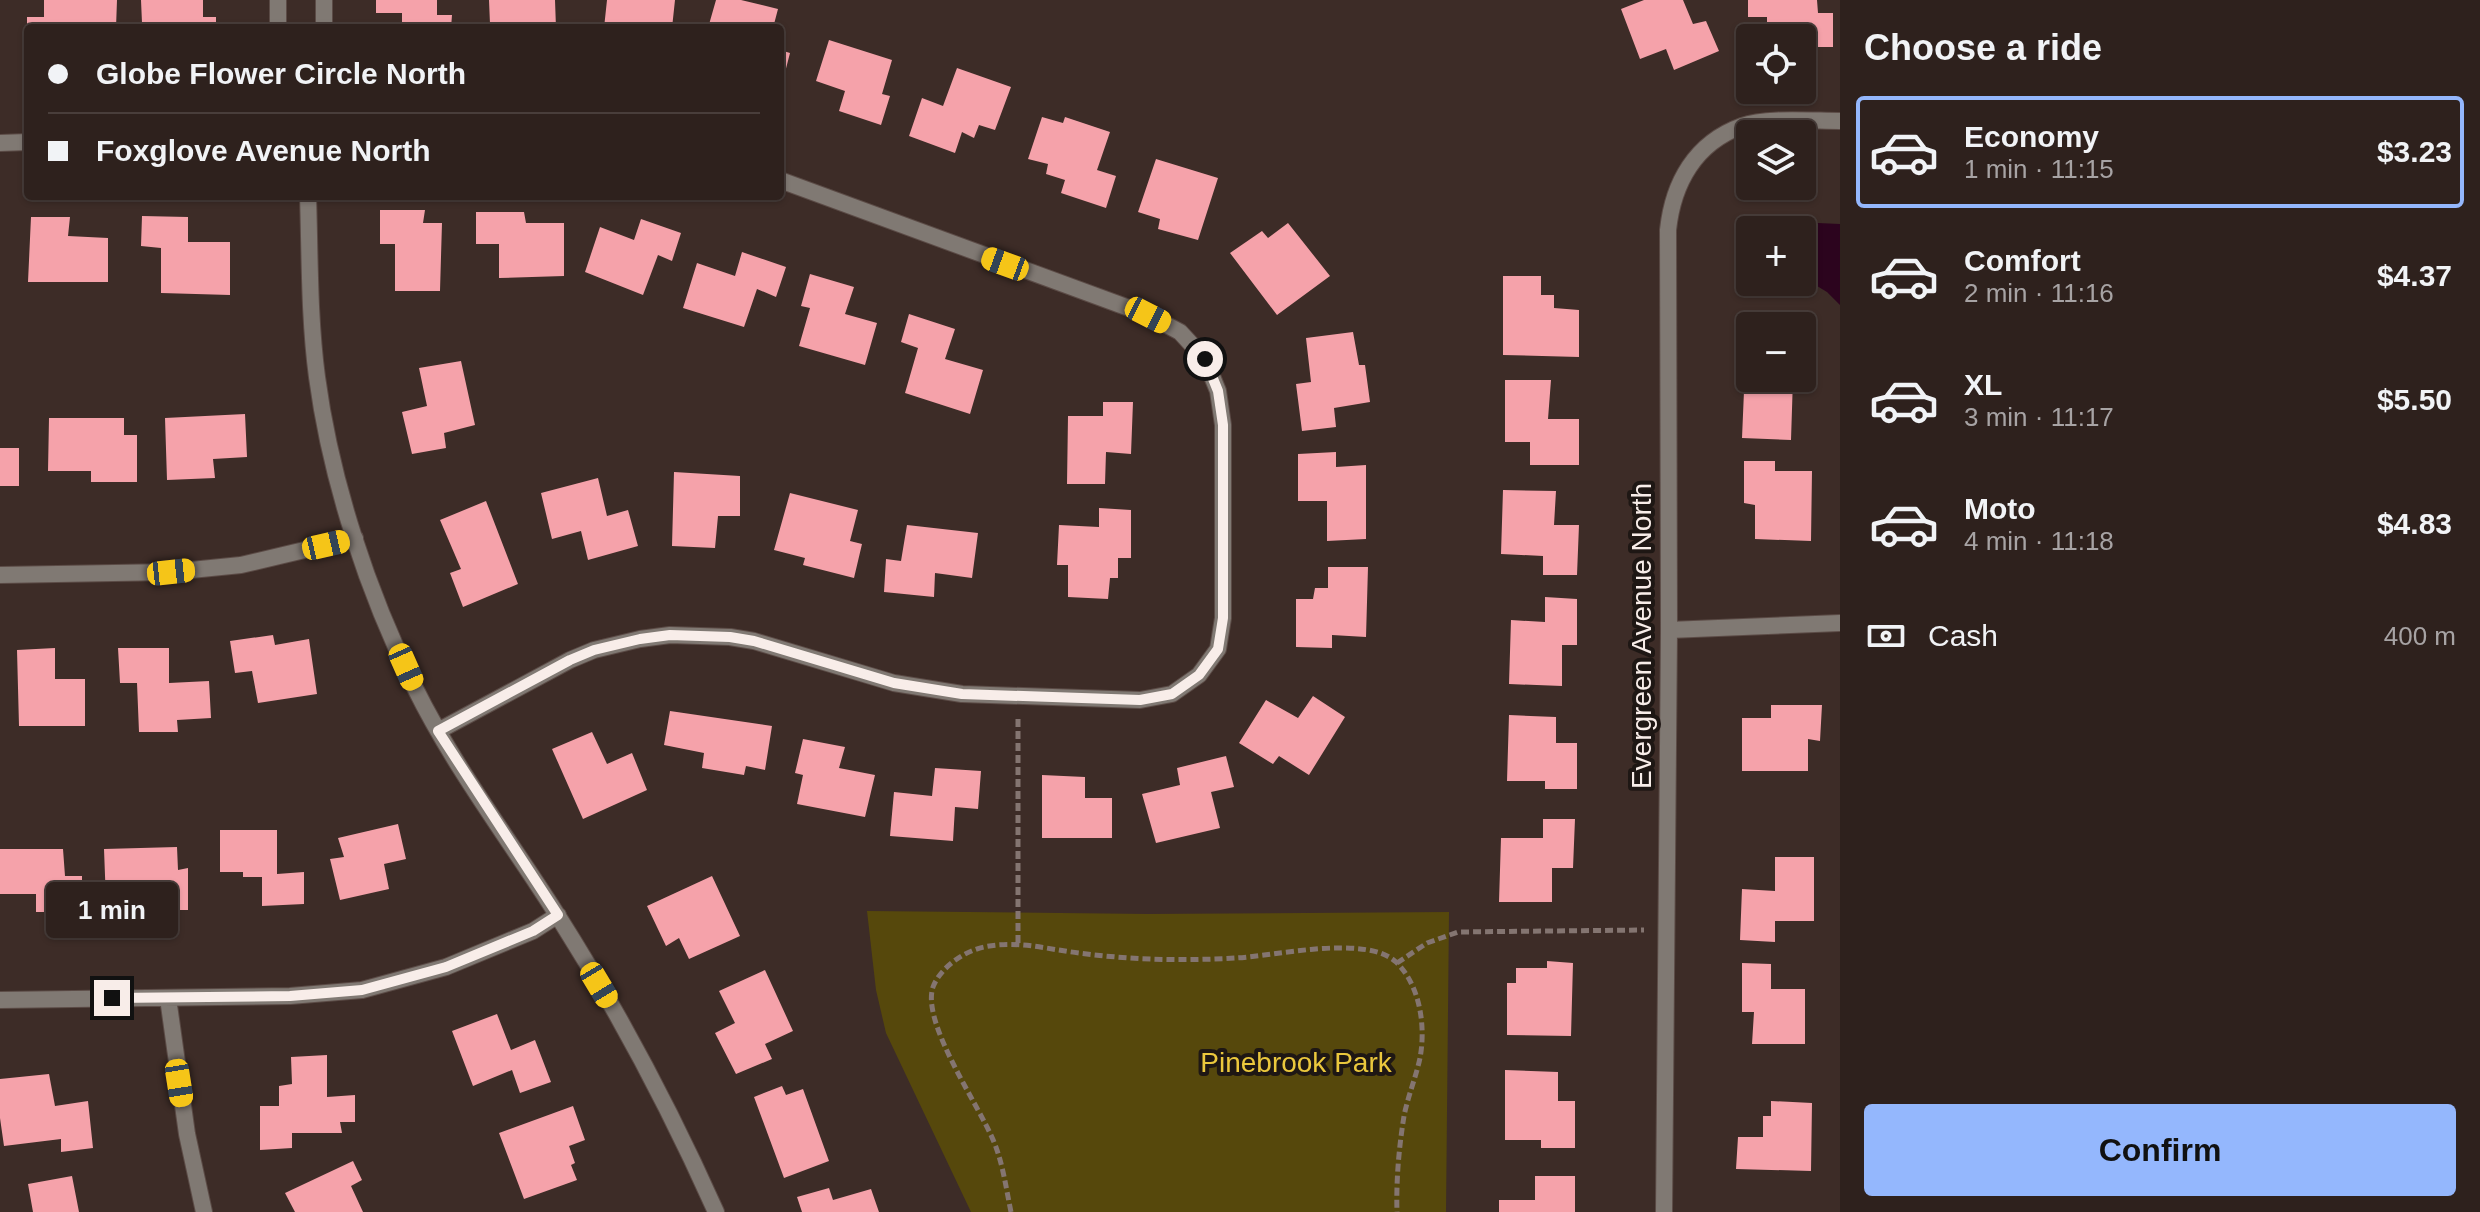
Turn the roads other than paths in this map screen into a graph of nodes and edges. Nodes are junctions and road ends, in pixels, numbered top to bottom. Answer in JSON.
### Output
{"nodes":[{"id":1,"x":278,"y":0,"type":"edge"},
{"id":2,"x":324,"y":0,"type":"edge"},
{"id":3,"x":278,"y":24,"type":"edge"},
{"id":4,"x":324,"y":24,"type":"edge"},
{"id":5,"x":1840,"y":121,"type":"edge"},
{"id":6,"x":24,"y":142,"type":"edge"},
{"id":7,"x":0,"y":143,"type":"edge"},
{"id":8,"x":784,"y":181,"type":"edge"},
{"id":9,"x":308,"y":200,"type":"edge"},
{"id":10,"x":355,"y":538,"type":"junction"},
{"id":11,"x":0,"y":575,"type":"edge"},
{"id":12,"x":1840,"y":623,"type":"edge"},
{"id":13,"x":1669,"y":630,"type":"junction"},
{"id":14,"x":438,"y":731,"type":"junction"},
{"id":15,"x":558,"y":915,"type":"junction"},
{"id":16,"x":168,"y":998,"type":"junction"},
{"id":17,"x":0,"y":1000,"type":"edge"},
{"id":18,"x":204,"y":1212,"type":"edge"},
{"id":19,"x":716,"y":1212,"type":"edge"},
{"id":20,"x":1664,"y":1212,"type":"edge"}],
"edges":[{"from":1,"to":3,"type":"street"},
{"from":2,"to":4,"type":"street"},
{"from":5,"to":13,"type":"street","name":"Evergreen Avenue North"},
{"from":6,"to":7,"type":"street"},
{"from":8,"to":14,"type":"street"},
{"from":9,"to":10,"type":"street"},
{"from":10,"to":11,"type":"street"},
{"from":10,"to":14,"type":"street"},
{"from":12,"to":13,"type":"street"},
{"from":13,"to":20,"type":"street","name":"Evergreen Avenue North"},
{"from":14,"to":15,"type":"street"},
{"from":15,"to":16,"type":"street"},
{"from":15,"to":19,"type":"street"},
{"from":16,"to":17,"type":"street"},
{"from":16,"to":18,"type":"street"}]}
